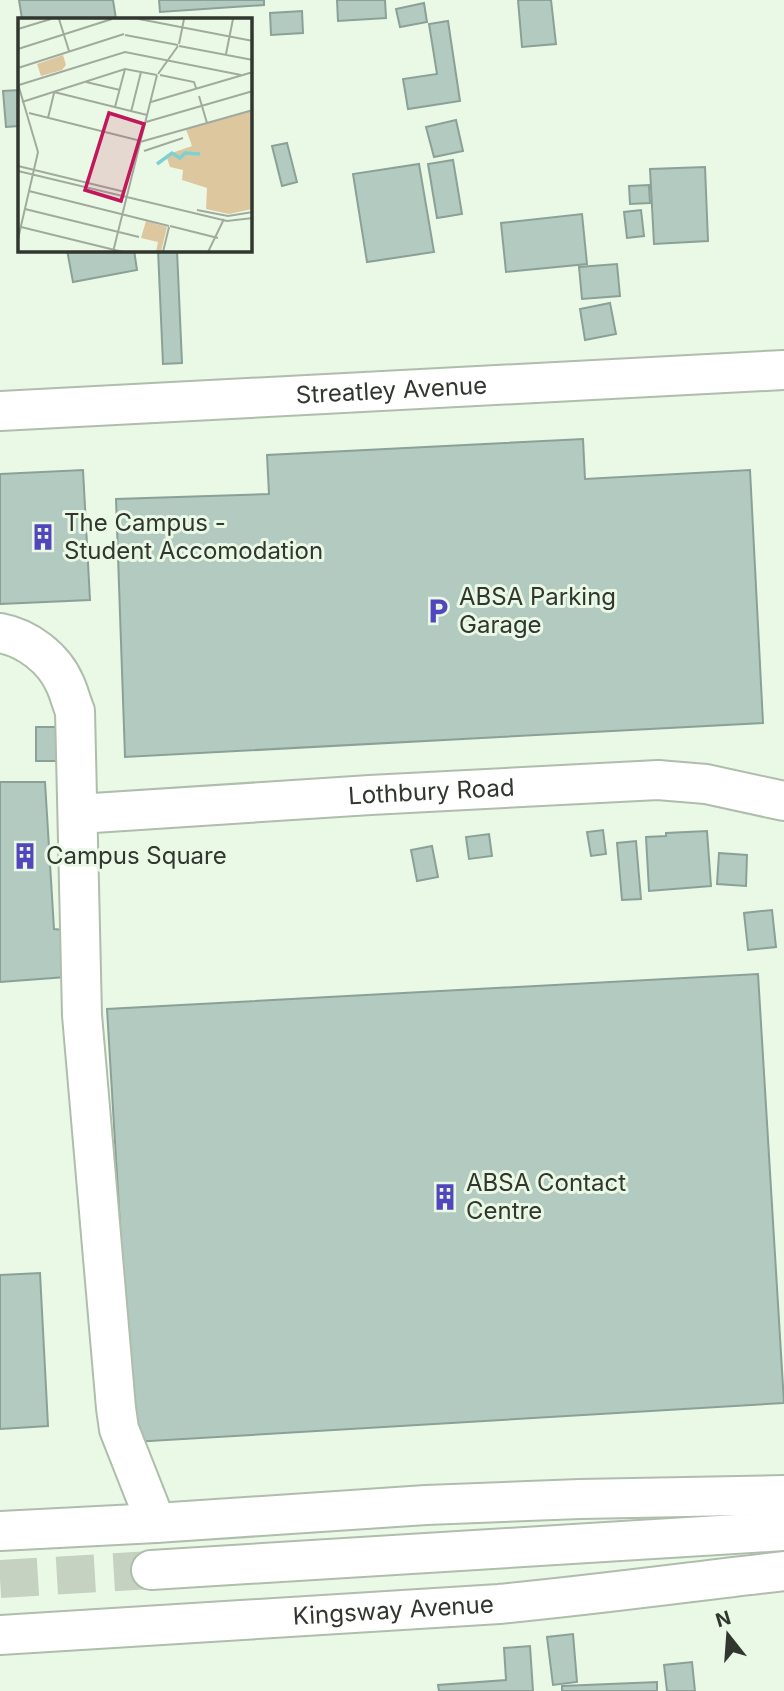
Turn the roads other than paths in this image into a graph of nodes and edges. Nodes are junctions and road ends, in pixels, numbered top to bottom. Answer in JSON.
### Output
{"nodes":[{"id":1,"x":784,"y":370,"type":"edge"},
{"id":2,"x":0,"y":411,"type":"edge"},
{"id":3,"x":0,"y":633,"type":"edge"},
{"id":4,"x":784,"y":800,"type":"edge"},
{"id":5,"x":78,"y":814,"type":"junction"},
{"id":6,"x":784,"y":1495,"type":"edge"},
{"id":7,"x":156,"y":1522,"type":"junction"},
{"id":8,"x":0,"y":1531,"type":"edge"},
{"id":9,"x":784,"y":1531,"type":"edge"},
{"id":10,"x":151,"y":1570,"type":"tunnel mouth"},
{"id":11,"x":784,"y":1572,"type":"edge"},
{"id":12,"x":0,"y":1635,"type":"edge"}],
"edges":[{"from":1,"to":2,"type":"main road","name":"Streatley Avenue"},
{"from":3,"to":5,"type":"main road"},
{"from":4,"to":5,"type":"main road","name":"Lothbury Road"},
{"from":5,"to":7,"type":"main road"},
{"from":6,"to":7,"type":"main road"},
{"from":7,"to":8,"type":"main road"},
{"from":9,"to":10,"type":"main road"},
{"from":11,"to":12,"type":"main road","name":"Kingsway Avenue"}]}
